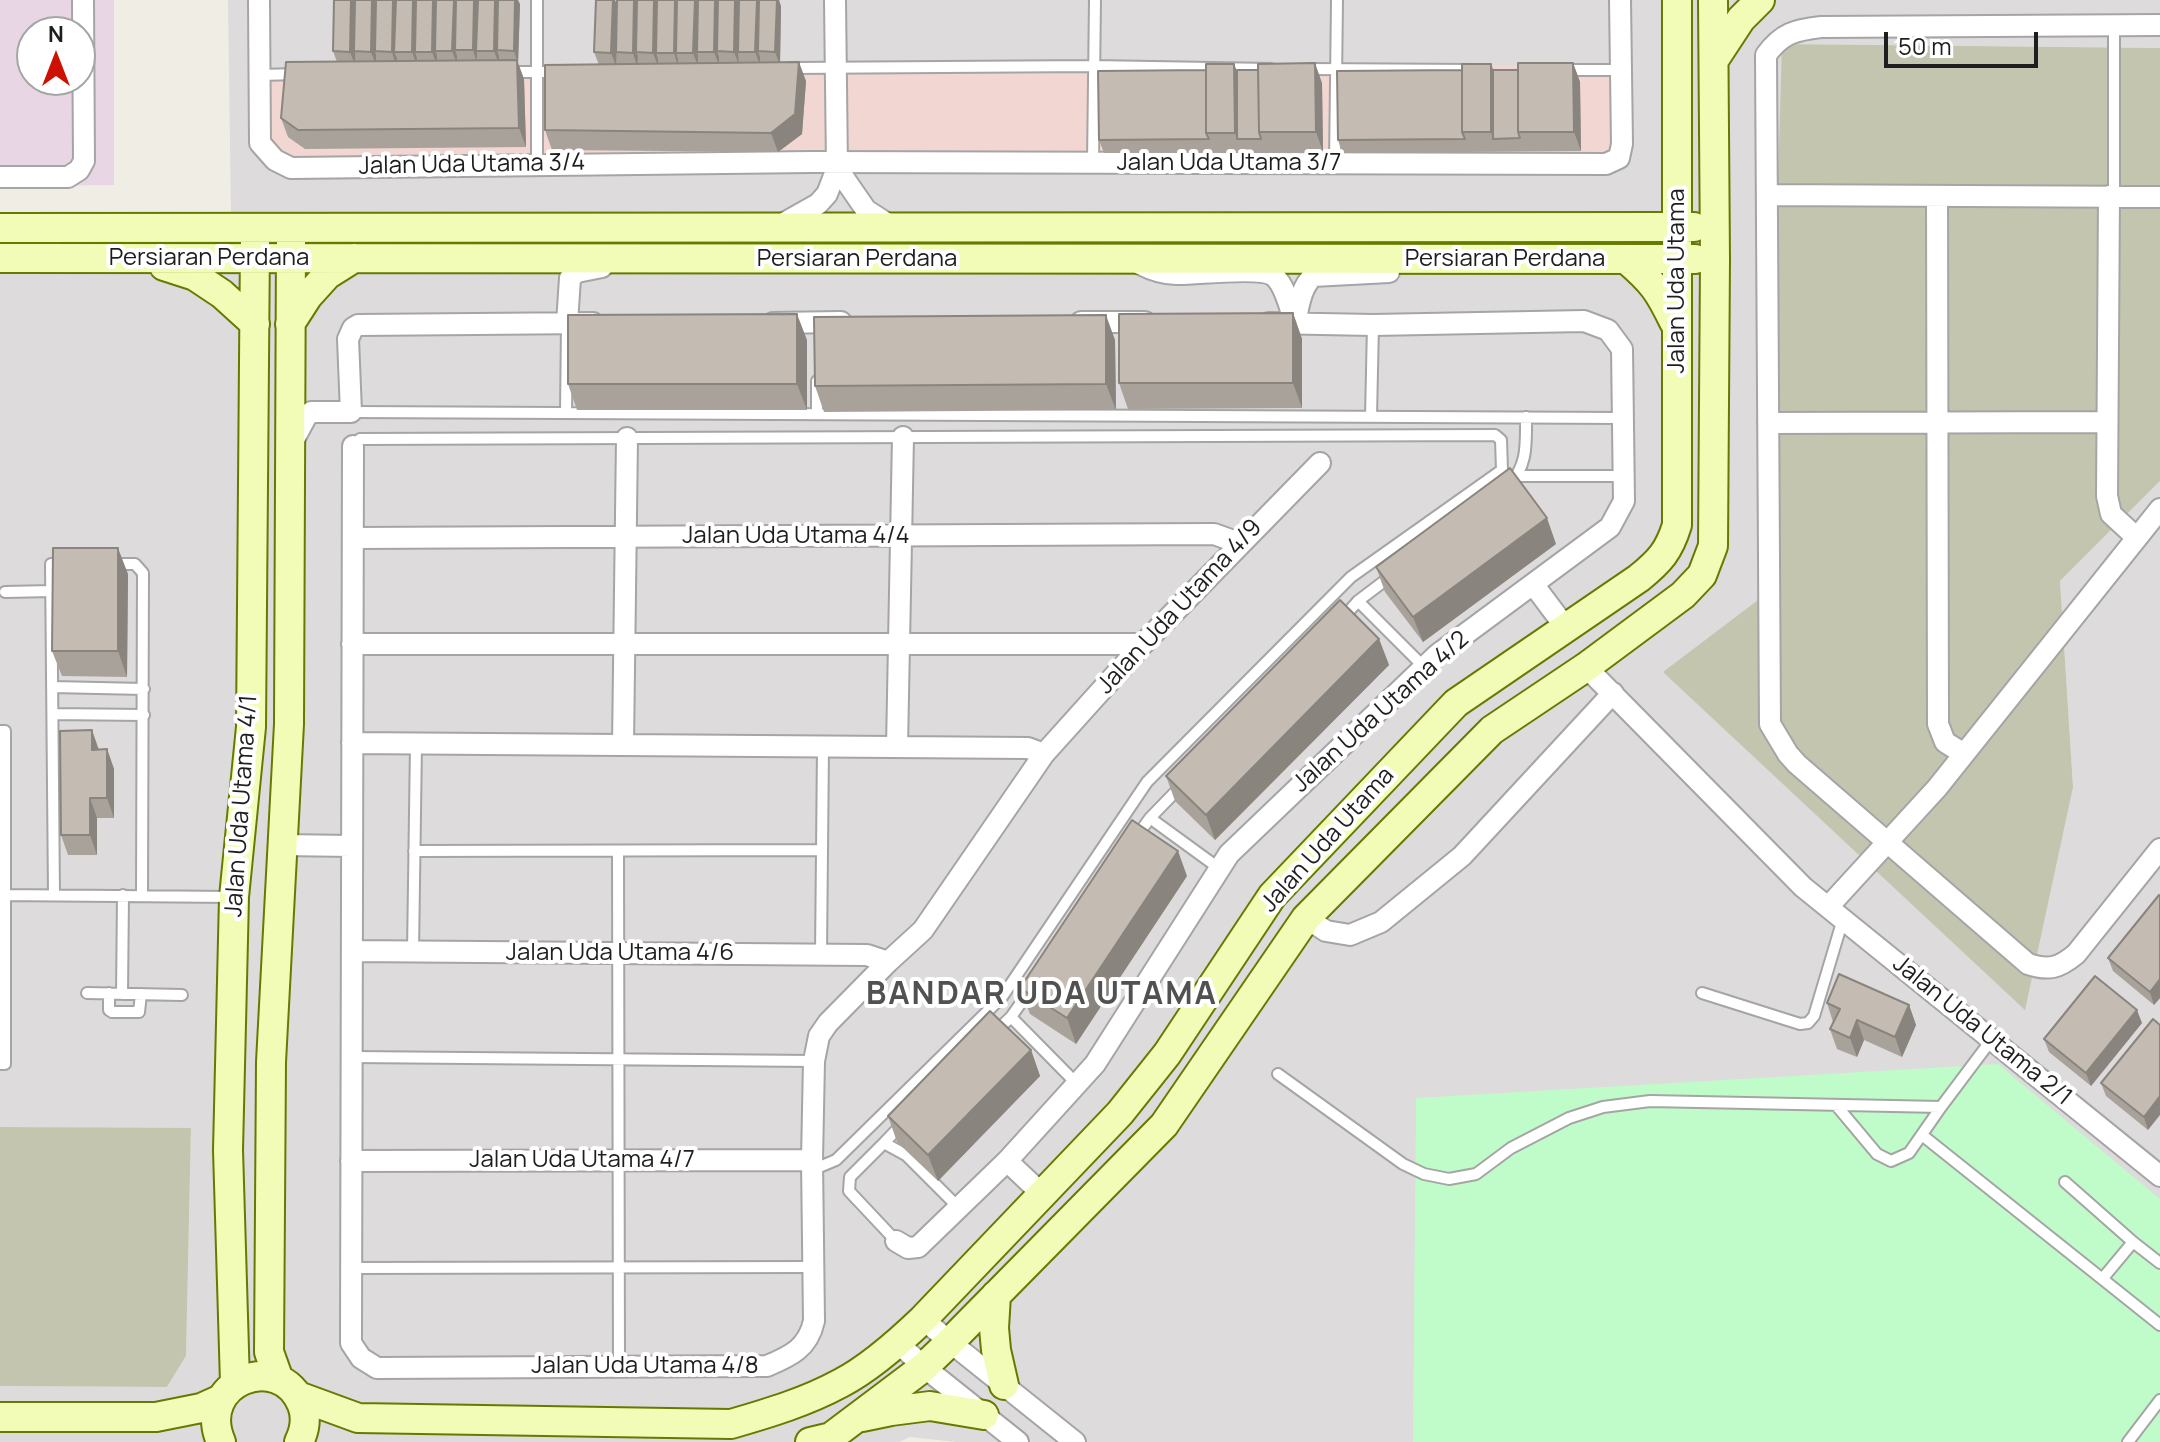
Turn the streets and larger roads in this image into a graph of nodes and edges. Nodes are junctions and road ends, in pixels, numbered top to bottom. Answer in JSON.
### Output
{"nodes":[{"id":1,"x":83,"y":0,"type":"edge"},
{"id":2,"x":259,"y":0,"type":"edge"},
{"id":3,"x":835,"y":0,"type":"edge"},
{"id":4,"x":1620,"y":0,"type":"edge"},
{"id":5,"x":1677,"y":0,"type":"edge"},
{"id":6,"x":1713,"y":0,"type":"edge"},
{"id":7,"x":1760,"y":0,"type":"edge"},
{"id":8,"x":2160,"y":25,"type":"edge"},
{"id":9,"x":1714,"y":60,"type":"junction"},
{"id":10,"x":1677,"y":164,"type":"junction"},
{"id":11,"x":837,"y":165,"type":"junction"},
{"id":12,"x":0,"y":177,"type":"edge"},
{"id":13,"x":1767,"y":195,"type":"junction"},
{"id":14,"x":1937,"y":196,"type":"junction"},
{"id":15,"x":2112,"y":196,"type":"junction"},
{"id":16,"x":2160,"y":197,"type":"edge"},
{"id":17,"x":1629,"y":227,"type":"junction"},
{"id":18,"x":1677,"y":227,"type":"junction"},
{"id":19,"x":1715,"y":227,"type":"junction"},
{"id":20,"x":0,"y":228,"type":"edge"},
{"id":21,"x":255,"y":228,"type":"junction"},
{"id":22,"x":291,"y":228,"type":"junction"},
{"id":23,"x":895,"y":228,"type":"junction"},
{"id":24,"x":773,"y":229,"type":"junction"},
{"id":25,"x":0,"y":258,"type":"edge"},
{"id":26,"x":140,"y":258,"type":"junction"},
{"id":27,"x":255,"y":258,"type":"junction"},
{"id":28,"x":291,"y":258,"type":"junction"},
{"id":29,"x":354,"y":258,"type":"junction"},
{"id":30,"x":649,"y":258,"type":"junction"},
{"id":31,"x":1128,"y":259,"type":"junction"},
{"id":32,"x":1443,"y":259,"type":"junction"},
{"id":33,"x":1626,"y":259,"type":"junction"},
{"id":34,"x":1677,"y":259,"type":"junction"},
{"id":35,"x":1715,"y":259,"type":"junction"},
{"id":36,"x":862,"y":322,"type":"edge"},
{"id":37,"x":1062,"y":322,"type":"edge"},
{"id":38,"x":1170,"y":322,"type":"edge"},
{"id":39,"x":567,"y":323,"type":"junction"},
{"id":40,"x":614,"y":323,"type":"edge"},
{"id":41,"x":754,"y":323,"type":"edge"},
{"id":42,"x":1248,"y":323,"type":"edge"},
{"id":43,"x":1295,"y":323,"type":"junction"},
{"id":44,"x":255,"y":324,"type":"junction"},
{"id":45,"x":290,"y":324,"type":"junction"},
{"id":46,"x":1677,"y":327,"type":"junction"},
{"id":47,"x":1938,"y":422,"type":"junction"},
{"id":48,"x":2106,"y":422,"type":"junction"},
{"id":49,"x":1768,"y":423,"type":"junction"},
{"id":50,"x":903,"y":437,"type":"road end"},
{"id":51,"x":627,"y":438,"type":"road end"},
{"id":52,"x":353,"y":446,"type":"road end"},
{"id":53,"x":290,"y":447,"type":"junction"},
{"id":54,"x":1320,"y":463,"type":"dead end"},
{"id":55,"x":2160,"y":509,"type":"edge"},
{"id":56,"x":901,"y":536,"type":"junction"},
{"id":57,"x":626,"y":537,"type":"junction"},
{"id":58,"x":353,"y":538,"type":"junction"},
{"id":59,"x":2137,"y":538,"type":"junction"},
{"id":60,"x":1239,"y":543,"type":"junction"},
{"id":61,"x":1533,"y":584,"type":"junction"},
{"id":62,"x":1566,"y":628,"type":"junction"},
{"id":63,"x":624,"y":643,"type":"junction"},
{"id":64,"x":899,"y":643,"type":"junction"},
{"id":65,"x":352,"y":644,"type":"junction"},
{"id":66,"x":1143,"y":644,"type":"junction"},
{"id":67,"x":1586,"y":667,"type":"junction"},
{"id":68,"x":1613,"y":693,"type":"junction"},
{"id":69,"x":352,"y":743,"type":"junction"},
{"id":70,"x":623,"y":745,"type":"junction"},
{"id":71,"x":897,"y":747,"type":"junction"},
{"id":72,"x":1044,"y":754,"type":"junction"},
{"id":73,"x":1964,"y":754,"type":"junction"},
{"id":74,"x":1887,"y":842,"type":"junction"},
{"id":75,"x":281,"y":845,"type":"junction"},
{"id":76,"x":352,"y":846,"type":"junction"},
{"id":77,"x":2160,"y":849,"type":"edge"},
{"id":78,"x":1835,"y":913,"type":"junction"},
{"id":79,"x":1306,"y":918,"type":"junction"},
{"id":80,"x":352,"y":951,"type":"junction"},
{"id":81,"x":888,"y":962,"type":"junction"},
{"id":82,"x":351,"y":1161,"type":"junction"},
{"id":83,"x":1007,"y":1161,"type":"junction"},
{"id":84,"x":812,"y":1165,"type":"junction"},
{"id":85,"x":2160,"y":1176,"type":"edge"},
{"id":86,"x":1042,"y":1194,"type":"junction"},
{"id":87,"x":896,"y":1241,"type":"road end"},
{"id":88,"x":996,"y":1295,"type":"junction"},
{"id":89,"x":923,"y":1319,"type":"junction"},
{"id":90,"x":950,"y":1342,"type":"junction"},
{"id":91,"x":898,"y":1343,"type":"junction"},
{"id":92,"x":924,"y":1367,"type":"junction"},
{"id":93,"x":1004,"y":1385,"type":"junction"},
{"id":94,"x":288,"y":1388,"type":"junction"},
{"id":95,"x":228,"y":1391,"type":"junction"},
{"id":96,"x":984,"y":1415,"type":"junction"},
{"id":97,"x":0,"y":1417,"type":"edge"},
{"id":98,"x":156,"y":1417,"type":"junction"},
{"id":99,"x":856,"y":1418,"type":"junction"},
{"id":100,"x":220,"y":1441,"type":"edge"},
{"id":101,"x":299,"y":1442,"type":"edge"},
{"id":102,"x":810,"y":1442,"type":"edge"},
{"id":103,"x":1018,"y":1442,"type":"edge"},
{"id":104,"x":1075,"y":1442,"type":"edge"}],
"edges":[{"from":1,"to":12,"type":"street"},
{"from":2,"to":11,"type":"street","name":"Jalan Uda Utama 3/4"},
{"from":3,"to":11,"type":"street"},
{"from":4,"to":11,"type":"street","name":"Jalan Uda Utama 3/7"},
{"from":5,"to":10,"type":"street","name":"Jalan Uda Utama"},
{"from":6,"to":9,"type":"street","name":"Jalan Uda Utama"},
{"from":7,"to":9,"type":"street"},
{"from":8,"to":13,"type":"street"},
{"from":9,"to":19,"type":"street","name":"Jalan Uda Utama"},
{"from":10,"to":17,"type":"street"},
{"from":10,"to":18,"type":"street","name":"Jalan Uda Utama"},
{"from":11,"to":23,"type":"street"},
{"from":11,"to":24,"type":"street"},
{"from":13,"to":14,"type":"street"},
{"from":13,"to":49,"type":"street"},
{"from":14,"to":15,"type":"street"},
{"from":14,"to":47,"type":"street"},
{"from":15,"to":16,"type":"street"},
{"from":15,"to":48,"type":"street"},
{"from":17,"to":18,"type":"street","name":"Persiaran Perdana"},
{"from":17,"to":23,"type":"street","name":"Persiaran Perdana"},
{"from":18,"to":19,"type":"street","name":"Persiaran Perdana"},
{"from":18,"to":34,"type":"street","name":"Jalan Uda Utama"},
{"from":19,"to":35,"type":"street","name":"Jalan Uda Utama"},
{"from":20,"to":21,"type":"street","name":"Persiaran Perdana"},
{"from":21,"to":22,"type":"street","name":"Persiaran Perdana"},
{"from":21,"to":27,"type":"street","name":"Jalan Uda Utama 4/1"},
{"from":22,"to":24,"type":"street","name":"Persiaran Perdana"},
{"from":22,"to":28,"type":"street","name":"Jalan Uda Utama 4/1"},
{"from":23,"to":24,"type":"street","name":"Persiaran Perdana"},
{"from":25,"to":26,"type":"street","name":"Persiaran Perdana"},
{"from":26,"to":27,"type":"street","name":"Persiaran Perdana"},
{"from":26,"to":44,"type":"street"},
{"from":27,"to":28,"type":"street","name":"Persiaran Perdana"},
{"from":27,"to":44,"type":"street","name":"Jalan Uda Utama 4/1"},
{"from":28,"to":29,"type":"street","name":"Persiaran Perdana"},
{"from":28,"to":45,"type":"street","name":"Jalan Uda Utama 4/1"},
{"from":29,"to":30,"type":"street","name":"Persiaran Perdana"},
{"from":29,"to":45,"type":"street"},
{"from":30,"to":31,"type":"street","name":"Persiaran Perdana"},
{"from":30,"to":39,"type":"street"},
{"from":31,"to":32,"type":"street","name":"Persiaran Perdana"},
{"from":31,"to":43,"type":"street"},
{"from":32,"to":33,"type":"street","name":"Persiaran Perdana"},
{"from":32,"to":43,"type":"street"},
{"from":33,"to":34,"type":"street","name":"Persiaran Perdana"},
{"from":33,"to":46,"type":"street"},
{"from":34,"to":35,"type":"street","name":"Persiaran Perdana"},
{"from":34,"to":46,"type":"street","name":"Jalan Uda Utama"},
{"from":35,"to":67,"type":"street","name":"Jalan Uda Utama"},
{"from":36,"to":41,"type":"street"},
{"from":37,"to":38,"type":"street"},
{"from":39,"to":40,"type":"street"},
{"from":39,"to":53,"type":"street"},
{"from":42,"to":43,"type":"street"},
{"from":43,"to":61,"type":"street","name":"Jalan Uda Utama 4/2"},
{"from":44,"to":95,"type":"street","name":"Jalan Uda Utama 4/1"},
{"from":45,"to":53,"type":"street","name":"Jalan Uda Utama 4/1"},
{"from":46,"to":62,"type":"street","name":"Jalan Uda Utama"},
{"from":47,"to":48,"type":"street"},
{"from":47,"to":49,"type":"street"},
{"from":47,"to":73,"type":"street"},
{"from":48,"to":59,"type":"street"},
{"from":49,"to":74,"type":"street"},
{"from":50,"to":56,"type":"street"},
{"from":51,"to":57,"type":"street"},
{"from":52,"to":58,"type":"street"},
{"from":53,"to":75,"type":"street","name":"Jalan Uda Utama 4/1"},
{"from":54,"to":60,"type":"street","name":"Jalan Uda Utama 4/9"},
{"from":55,"to":59,"type":"street"},
{"from":56,"to":57,"type":"street","name":"Jalan Uda Utama 4/4"},
{"from":56,"to":60,"type":"street","name":"Jalan Uda Utama 4/4"},
{"from":56,"to":64,"type":"street"},
{"from":57,"to":58,"type":"street","name":"Jalan Uda Utama 4/4"},
{"from":57,"to":63,"type":"street"},
{"from":58,"to":65,"type":"street"},
{"from":59,"to":73,"type":"street"},
{"from":60,"to":66,"type":"street","name":"Jalan Uda Utama 4/9"},
{"from":61,"to":62,"type":"street"},
{"from":61,"to":83,"type":"street","name":"Jalan Uda Utama 4/2"},
{"from":62,"to":86,"type":"street","name":"Jalan Uda Utama"},
{"from":63,"to":64,"type":"street"},
{"from":63,"to":65,"type":"street"},
{"from":63,"to":70,"type":"street"},
{"from":64,"to":66,"type":"street"},
{"from":64,"to":71,"type":"street"},
{"from":65,"to":69,"type":"street"},
{"from":66,"to":72,"type":"street","name":"Jalan Uda Utama 4/9"},
{"from":67,"to":68,"type":"street","name":"Jalan Uda Utama 2/1"},
{"from":67,"to":79,"type":"street","name":"Jalan Uda Utama"},
{"from":68,"to":78,"type":"street","name":"Jalan Uda Utama 2/1"},
{"from":68,"to":79,"type":"street"},
{"from":69,"to":70,"type":"street"},
{"from":69,"to":76,"type":"street"},
{"from":70,"to":71,"type":"street"},
{"from":71,"to":72,"type":"street"},
{"from":72,"to":81,"type":"street","name":"Jalan Uda Utama 4/9"},
{"from":73,"to":74,"type":"street"},
{"from":74,"to":77,"type":"street"},
{"from":74,"to":78,"type":"street"},
{"from":75,"to":76,"type":"street"},
{"from":75,"to":94,"type":"street","name":"Jalan Uda Utama 4/1"},
{"from":76,"to":80,"type":"street"},
{"from":78,"to":85,"type":"street","name":"Jalan Uda Utama 2/1"},
{"from":79,"to":88,"type":"street","name":"Jalan Uda Utama"},
{"from":80,"to":81,"type":"street","name":"Jalan Uda Utama 4/6"},
{"from":80,"to":82,"type":"street"},
{"from":81,"to":84,"type":"street","name":"Jalan Uda Utama 4/8"},
{"from":82,"to":84,"type":"street","name":"Jalan Uda Utama 4/7"},
{"from":82,"to":84,"type":"street","name":"Jalan Uda Utama 4/8"},
{"from":83,"to":86,"type":"street"},
{"from":83,"to":87,"type":"street","name":"Jalan Uda Utama 4/2"},
{"from":86,"to":89,"type":"street","name":"Jalan Uda Utama"},
{"from":88,"to":90,"type":"street","name":"Jalan Uda Utama"},
{"from":88,"to":93,"type":"street"},
{"from":89,"to":90,"type":"street"},
{"from":89,"to":91,"type":"street","name":"Jalan Uda Utama"},
{"from":90,"to":92,"type":"street","name":"Jalan Uda Utama"},
{"from":90,"to":93,"type":"street"},
{"from":91,"to":92,"type":"street"},
{"from":91,"to":94,"type":"street","name":"Jalan Uda Utama"},
{"from":92,"to":96,"type":"street"},
{"from":92,"to":99,"type":"street","name":"Jalan Uda Utama"},
{"from":93,"to":104,"type":"street"},
{"from":94,"to":95,"type":"street"},
{"from":94,"to":101,"type":"street","name":"Jalan Uda Utama 4/1"},
{"from":95,"to":98,"type":"street"},
{"from":95,"to":100,"type":"street","name":"Jalan Uda Utama 4/1"},
{"from":96,"to":99,"type":"street"},
{"from":96,"to":103,"type":"street"},
{"from":97,"to":98,"type":"street"},
{"from":98,"to":100,"type":"street"},
{"from":99,"to":102,"type":"street","name":"Jalan Uda Utama"}]}
